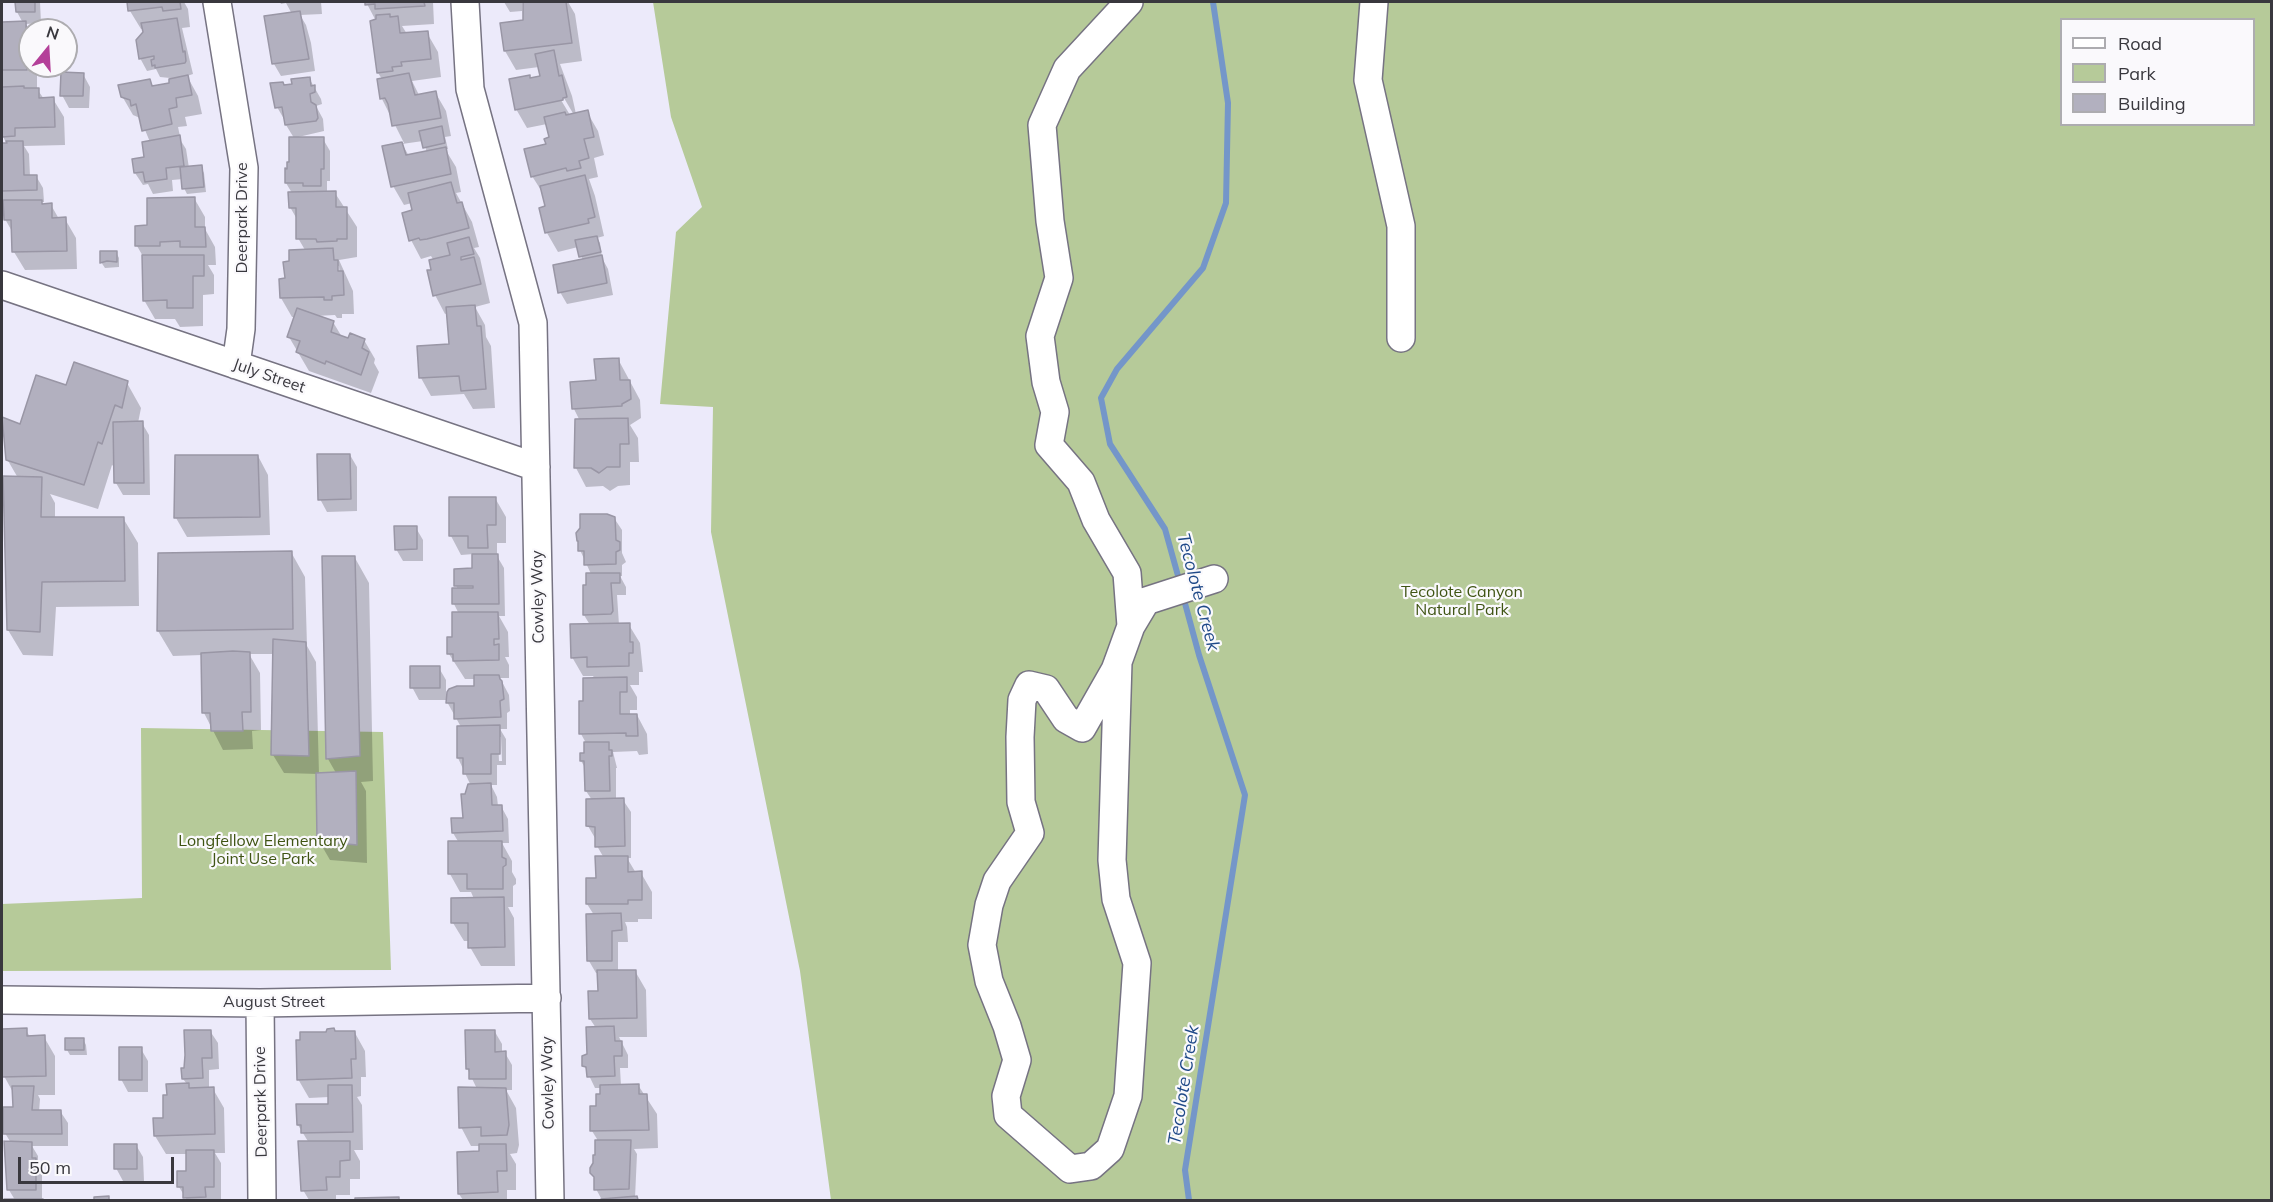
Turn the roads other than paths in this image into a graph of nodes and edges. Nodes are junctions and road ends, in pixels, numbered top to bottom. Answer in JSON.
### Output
{"nodes":[{"id":1,"x":217,"y":2,"type":"edge"},
{"id":2,"x":465,"y":2,"type":"edge"},
{"id":3,"x":1129,"y":2,"type":"edge"},
{"id":4,"x":1374,"y":2,"type":"edge"},
{"id":5,"x":2,"y":285,"type":"edge"},
{"id":6,"x":1401,"y":338,"type":"dead end"},
{"id":7,"x":236,"y":365,"type":"junction"},
{"id":8,"x":536,"y":467,"type":"junction"},
{"id":9,"x":1204,"y":582,"type":"dead end"},
{"id":10,"x":1131,"y":626,"type":"junction"},
{"id":11,"x":1118,"y":662,"type":"junction"},
{"id":12,"x":547,"y":998,"type":"junction"},
{"id":13,"x":2,"y":1000,"type":"edge"},
{"id":14,"x":260,"y":1003,"type":"junction"},
{"id":15,"x":262,"y":1200,"type":"edge"},
{"id":16,"x":550,"y":1200,"type":"edge"}],
"edges":[{"from":1,"to":7,"type":"street","name":"Deerpark Drive"},
{"from":2,"to":8,"type":"street","name":"Cowley Way"},
{"from":3,"to":10,"type":"street"},
{"from":4,"to":6,"type":"street"},
{"from":5,"to":7,"type":"street","name":"July Street"},
{"from":7,"to":8,"type":"street","name":"July Street"},
{"from":8,"to":12,"type":"street","name":"Cowley Way"},
{"from":9,"to":10,"type":"street"},
{"from":10,"to":11,"type":"street"},
{"from":11,"to":11,"type":"street"},
{"from":12,"to":14,"type":"street","name":"August Street"},
{"from":12,"to":16,"type":"street","name":"Cowley Way"},
{"from":13,"to":14,"type":"street","name":"August Street"},
{"from":14,"to":15,"type":"street","name":"Deerpark Drive"}]}
